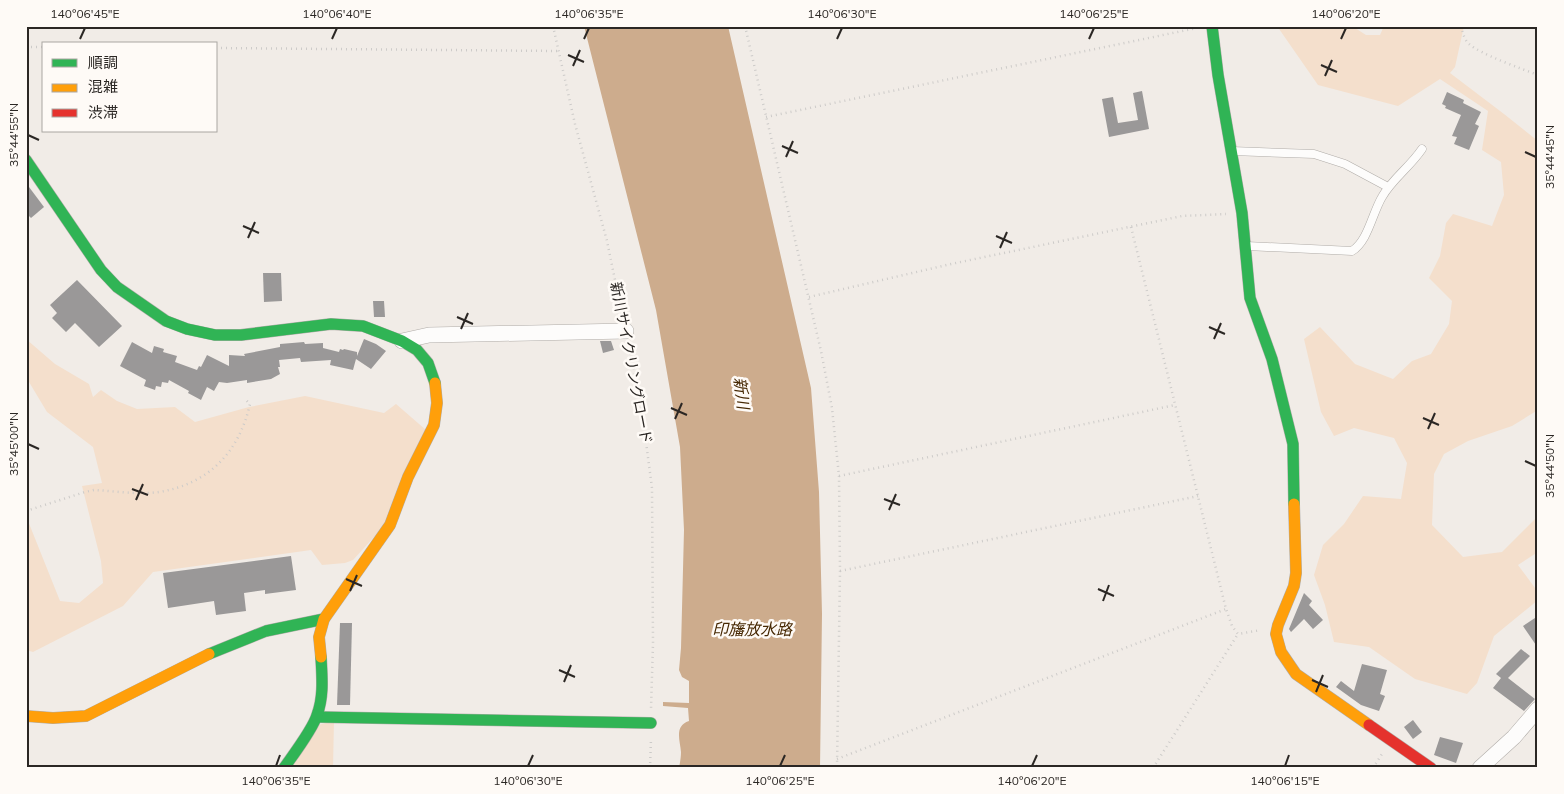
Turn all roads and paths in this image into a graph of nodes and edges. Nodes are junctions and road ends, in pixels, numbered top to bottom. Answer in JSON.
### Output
{"nodes":[{"id":1,"x":554,"y":26,"type":"edge"},
{"id":2,"x":745,"y":26,"type":"edge"},
{"id":3,"x":1204,"y":26,"type":"edge"},
{"id":4,"x":1212,"y":26,"type":"edge"},
{"id":5,"x":1461,"y":26,"type":"edge"},
{"id":6,"x":26,"y":47,"type":"edge"},
{"id":7,"x":42,"y":47,"type":"edge"},
{"id":8,"x":218,"y":48,"type":"edge"},
{"id":9,"x":558,"y":51,"type":"junction"},
{"id":10,"x":1538,"y":75,"type":"edge"},
{"id":11,"x":766,"y":117,"type":"junction"},
{"id":12,"x":1422,"y":149,"type":"dead end"},
{"id":13,"x":1231,"y":151,"type":"junction"},
{"id":14,"x":26,"y":160,"type":"edge"},
{"id":15,"x":1388,"y":187,"type":"junction"},
{"id":16,"x":1242,"y":214,"type":"junction"},
{"id":17,"x":1131,"y":227,"type":"junction"},
{"id":18,"x":1245,"y":246,"type":"junction"},
{"id":19,"x":809,"y":297,"type":"junction"},
{"id":20,"x":626,"y":331,"type":"junction"},
{"id":21,"x":402,"y":341,"type":"junction"},
{"id":22,"x":245,"y":399,"type":"dead end"},
{"id":23,"x":1176,"y":405,"type":"junction"},
{"id":24,"x":839,"y":476,"type":"junction"},
{"id":25,"x":1198,"y":496,"type":"junction"},
{"id":26,"x":26,"y":511,"type":"edge"},
{"id":27,"x":840,"y":570,"type":"junction"},
{"id":28,"x":1226,"y":609,"type":"junction"},
{"id":29,"x":324,"y":619,"type":"junction"},
{"id":30,"x":1277,"y":628,"type":"junction"},
{"id":31,"x":1238,"y":634,"type":"junction"},
{"id":32,"x":1538,"y":709,"type":"edge"},
{"id":33,"x":26,"y":716,"type":"edge"},
{"id":34,"x":317,"y":717,"type":"junction"},
{"id":35,"x":651,"y":723,"type":"junction"},
{"id":36,"x":837,"y":759,"type":"junction"},
{"id":37,"x":284,"y":768,"type":"edge"},
{"id":38,"x":650,"y":768,"type":"edge"},
{"id":39,"x":837,"y":768,"type":"edge"},
{"id":40,"x":1153,"y":768,"type":"edge"},
{"id":41,"x":1431,"y":768,"type":"edge"},
{"id":42,"x":1480,"y":768,"type":"edge"}],
"edges":[{"from":1,"to":9,"type":"path","name":"新川サイクリングロード"},
{"from":2,"to":11,"type":"path"},
{"from":3,"to":11,"type":"path"},
{"from":4,"to":13,"type":"street"},
{"from":5,"to":10,"type":"path"},
{"from":6,"to":7,"type":"path"},
{"from":8,"to":9,"type":"path"},
{"from":9,"to":20,"type":"path","name":"新川サイクリングロード"},
{"from":11,"to":19,"type":"path"},
{"from":12,"to":15,"type":"lane"},
{"from":13,"to":15,"type":"lane"},
{"from":13,"to":16,"type":"street"},
{"from":14,"to":21,"type":"street"},
{"from":15,"to":18,"type":"lane"},
{"from":16,"to":17,"type":"path"},
{"from":16,"to":18,"type":"street"},
{"from":17,"to":19,"type":"path"},
{"from":17,"to":23,"type":"path"},
{"from":18,"to":30,"type":"street"},
{"from":19,"to":24,"type":"path"},
{"from":20,"to":21,"type":"street"},
{"from":20,"to":35,"type":"path","name":"新川サイクリングロード"},
{"from":21,"to":29,"type":"street"},
{"from":22,"to":26,"type":"path"},
{"from":23,"to":24,"type":"path"},
{"from":23,"to":25,"type":"path"},
{"from":24,"to":27,"type":"path"},
{"from":25,"to":27,"type":"path"},
{"from":25,"to":28,"type":"path"},
{"from":27,"to":36,"type":"path"},
{"from":28,"to":31,"type":"path"},
{"from":28,"to":36,"type":"path"},
{"from":29,"to":33,"type":"street"},
{"from":29,"to":34,"type":"street"},
{"from":30,"to":31,"type":"path"},
{"from":30,"to":41,"type":"street"},
{"from":31,"to":40,"type":"path"},
{"from":32,"to":42,"type":"street"},
{"from":34,"to":35,"type":"street"},
{"from":34,"to":37,"type":"street"},
{"from":35,"to":38,"type":"path","name":"新川サイクリングロード"},
{"from":36,"to":39,"type":"path"}]}
